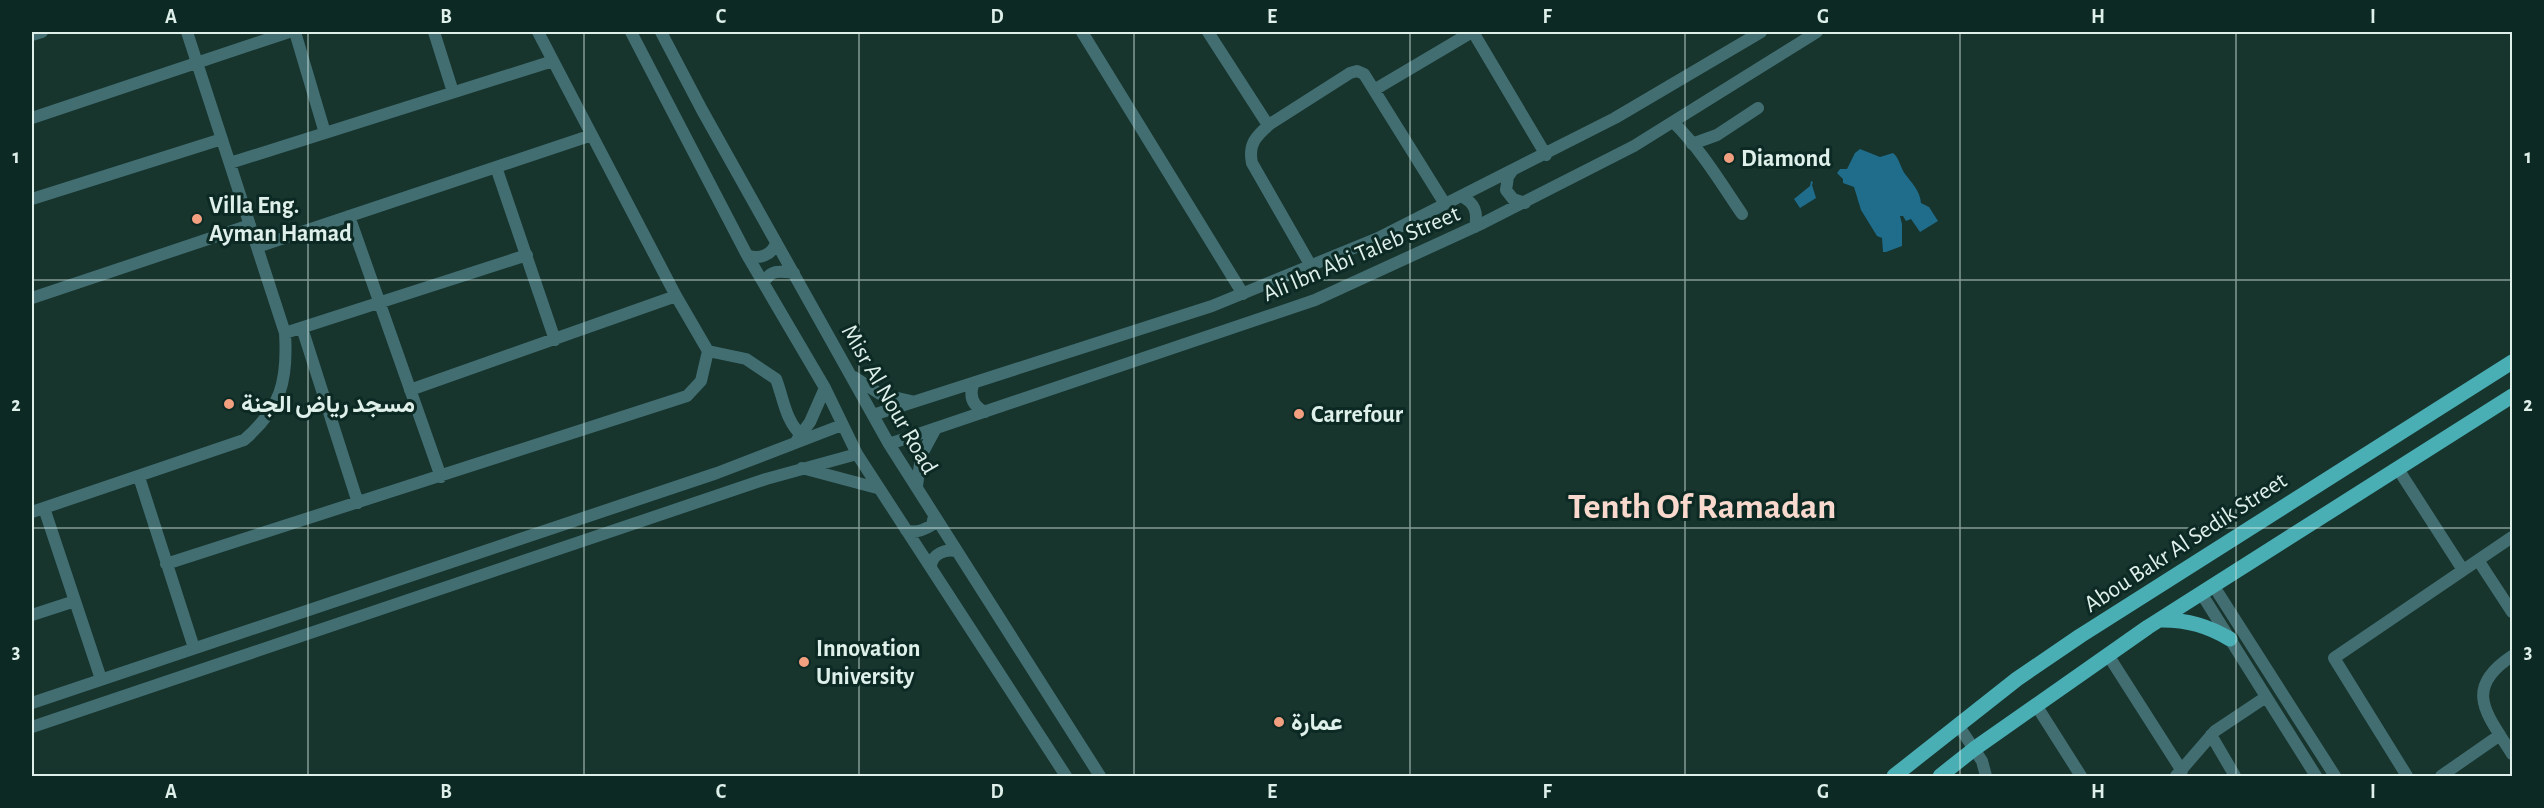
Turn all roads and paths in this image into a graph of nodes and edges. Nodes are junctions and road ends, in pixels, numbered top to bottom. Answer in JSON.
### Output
{"nodes":[{"id":1,"x":42,"y":32,"type":"edge"},
{"id":2,"x":187,"y":32,"type":"edge"},
{"id":3,"x":290,"y":32,"type":"edge"},
{"id":4,"x":295,"y":32,"type":"edge"},
{"id":5,"x":434,"y":32,"type":"edge"},
{"id":6,"x":538,"y":32,"type":"edge"},
{"id":7,"x":631,"y":32,"type":"edge"},
{"id":8,"x":661,"y":32,"type":"edge"},
{"id":9,"x":1082,"y":32,"type":"edge"},
{"id":10,"x":1208,"y":32,"type":"edge"},
{"id":11,"x":1472,"y":32,"type":"edge"},
{"id":12,"x":1761,"y":32,"type":"edge"},
{"id":13,"x":1817,"y":32,"type":"edge"},
{"id":14,"x":32,"y":35,"type":"edge"},
{"id":15,"x":553,"y":61,"type":"junction"},
{"id":16,"x":197,"y":64,"type":"junction"},
{"id":17,"x":1374,"y":90,"type":"junction"},
{"id":18,"x":453,"y":92,"type":"junction"},
{"id":19,"x":1758,"y":108,"type":"dead end"},
{"id":20,"x":32,"y":118,"type":"edge"},
{"id":21,"x":1673,"y":122,"type":"junction"},
{"id":22,"x":1270,"y":124,"type":"junction"},
{"id":23,"x":325,"y":133,"type":"junction"},
{"id":24,"x":592,"y":135,"type":"junction"},
{"id":25,"x":222,"y":139,"type":"junction"},
{"id":26,"x":1692,"y":144,"type":"junction"},
{"id":27,"x":1546,"y":154,"type":"junction"},
{"id":28,"x":230,"y":163,"type":"junction"},
{"id":29,"x":496,"y":167,"type":"junction"},
{"id":30,"x":1512,"y":171,"type":"junction"},
{"id":31,"x":1461,"y":196,"type":"junction"},
{"id":32,"x":32,"y":199,"type":"edge"},
{"id":33,"x":1525,"y":203,"type":"junction"},
{"id":34,"x":1444,"y":204,"type":"junction"},
{"id":35,"x":1742,"y":214,"type":"dead end"},
{"id":36,"x":349,"y":216,"type":"junction"},
{"id":37,"x":250,"y":225,"type":"junction"},
{"id":38,"x":1475,"y":227,"type":"junction"},
{"id":39,"x":776,"y":242,"type":"junction"},
{"id":40,"x":257,"y":247,"type":"junction"},
{"id":41,"x":527,"y":255,"type":"junction"},
{"id":42,"x":747,"y":255,"type":"junction"},
{"id":43,"x":1311,"y":266,"type":"junction"},
{"id":44,"x":794,"y":273,"type":"junction"},
{"id":45,"x":764,"y":283,"type":"junction"},
{"id":46,"x":1243,"y":294,"type":"junction"},
{"id":47,"x":676,"y":296,"type":"junction"},
{"id":48,"x":32,"y":298,"type":"edge"},
{"id":49,"x":380,"y":303,"type":"junction"},
{"id":50,"x":302,"y":328,"type":"junction"},
{"id":51,"x":285,"y":333,"type":"junction"},
{"id":52,"x":555,"y":340,"type":"junction"},
{"id":53,"x":708,"y":351,"type":"junction"},
{"id":54,"x":2512,"y":362,"type":"edge"},
{"id":55,"x":849,"y":373,"type":"junction"},
{"id":56,"x":973,"y":385,"type":"junction"},
{"id":57,"x":825,"y":388,"type":"junction"},
{"id":58,"x":410,"y":390,"type":"junction"},
{"id":59,"x":2512,"y":396,"type":"edge"},
{"id":60,"x":916,"y":401,"type":"junction"},
{"id":61,"x":985,"y":412,"type":"junction"},
{"id":62,"x":873,"y":416,"type":"junction"},
{"id":63,"x":842,"y":425,"type":"junction"},
{"id":64,"x":936,"y":428,"type":"junction"},
{"id":65,"x":802,"y":436,"type":"junction"},
{"id":66,"x":890,"y":444,"type":"junction"},
{"id":67,"x":792,"y":445,"type":"junction"},
{"id":68,"x":857,"y":454,"type":"junction"},
{"id":69,"x":759,"y":458,"type":"junction"},
{"id":70,"x":802,"y":468,"type":"junction"},
{"id":71,"x":2398,"y":469,"type":"junction"},
{"id":72,"x":139,"y":477,"type":"junction"},
{"id":73,"x":441,"y":477,"type":"junction"},
{"id":74,"x":766,"y":478,"type":"junction"},
{"id":75,"x":878,"y":488,"type":"junction"},
{"id":76,"x":917,"y":488,"type":"junction"},
{"id":77,"x":358,"y":503,"type":"junction"},
{"id":78,"x":44,"y":508,"type":"junction"},
{"id":79,"x":32,"y":512,"type":"edge"},
{"id":80,"x":934,"y":516,"type":"junction"},
{"id":81,"x":906,"y":530,"type":"junction"},
{"id":82,"x":2512,"y":537,"type":"edge"},
{"id":83,"x":956,"y":551,"type":"junction"},
{"id":84,"x":2478,"y":560,"type":"junction"},
{"id":85,"x":166,"y":564,"type":"junction"},
{"id":86,"x":931,"y":566,"type":"junction"},
{"id":87,"x":2463,"y":570,"type":"junction"},
{"id":88,"x":2207,"y":589,"type":"junction"},
{"id":89,"x":75,"y":601,"type":"junction"},
{"id":90,"x":2226,"y":605,"type":"junction"},
{"id":91,"x":2512,"y":612,"type":"edge"},
{"id":92,"x":2213,"y":613,"type":"junction"},
{"id":93,"x":32,"y":615,"type":"edge"},
{"id":94,"x":2162,"y":620,"type":"junction"},
{"id":95,"x":2230,"y":639,"type":"junction"},
{"id":96,"x":194,"y":648,"type":"junction"},
{"id":97,"x":2108,"y":655,"type":"junction"},
{"id":98,"x":2512,"y":656,"type":"edge"},
{"id":99,"x":101,"y":679,"type":"junction"},
{"id":100,"x":2266,"y":697,"type":"junction"},
{"id":101,"x":32,"y":703,"type":"edge"},
{"id":102,"x":2036,"y":705,"type":"junction"},
{"id":103,"x":1958,"y":725,"type":"junction"},
{"id":104,"x":32,"y":727,"type":"edge"},
{"id":105,"x":2211,"y":735,"type":"junction"},
{"id":106,"x":2500,"y":735,"type":"junction"},
{"id":107,"x":1974,"y":749,"type":"junction"},
{"id":108,"x":2512,"y":754,"type":"edge"},
{"id":109,"x":2179,"y":774,"type":"edge"},
{"id":110,"x":1066,"y":777,"type":"edge"},
{"id":111,"x":1100,"y":777,"type":"edge"},
{"id":112,"x":1894,"y":777,"type":"edge"},
{"id":113,"x":1940,"y":777,"type":"edge"},
{"id":114,"x":1986,"y":777,"type":"edge"},
{"id":115,"x":2081,"y":777,"type":"edge"},
{"id":116,"x":2235,"y":777,"type":"edge"},
{"id":117,"x":2316,"y":777,"type":"edge"},
{"id":118,"x":2335,"y":777,"type":"edge"},
{"id":119,"x":2407,"y":777,"type":"edge"},
{"id":120,"x":2441,"y":777,"type":"edge"}],
"edges":[{"from":1,"to":14,"type":"street"},
{"from":2,"to":16,"type":"street"},
{"from":3,"to":16,"type":"street"},
{"from":4,"to":23,"type":"street"},
{"from":5,"to":18,"type":"street"},
{"from":6,"to":15,"type":"street"},
{"from":7,"to":42,"type":"street"},
{"from":8,"to":39,"type":"street","name":"Misr Al Nour Road"},
{"from":9,"to":46,"type":"street"},
{"from":10,"to":22,"type":"street"},
{"from":11,"to":17,"type":"street"},
{"from":11,"to":27,"type":"street"},
{"from":12,"to":27,"type":"street","name":"Ali Ibn Abi Taleb Street"},
{"from":13,"to":21,"type":"street","name":"Ali Ibn Abi Taleb Street"},
{"from":15,"to":18,"type":"street"},
{"from":15,"to":24,"type":"street"},
{"from":16,"to":20,"type":"street"},
{"from":16,"to":25,"type":"street"},
{"from":17,"to":22,"type":"street"},
{"from":17,"to":34,"type":"street"},
{"from":18,"to":23,"type":"street"},
{"from":19,"to":26,"type":"street"},
{"from":21,"to":26,"type":"street"},
{"from":21,"to":33,"type":"street","name":"Ali Ibn Abi Taleb Street"},
{"from":22,"to":43,"type":"street"},
{"from":23,"to":28,"type":"street"},
{"from":24,"to":29,"type":"street"},
{"from":24,"to":47,"type":"street"},
{"from":25,"to":28,"type":"street"},
{"from":25,"to":32,"type":"street"},
{"from":26,"to":35,"type":"street"},
{"from":27,"to":30,"type":"street","name":"Ali Ibn Abi Taleb Street"},
{"from":28,"to":37,"type":"street"},
{"from":29,"to":36,"type":"street"},
{"from":29,"to":41,"type":"street"},
{"from":30,"to":31,"type":"street","name":"Ali Ibn Abi Taleb Street"},
{"from":30,"to":33,"type":"street"},
{"from":31,"to":34,"type":"street","name":"Ali Ibn Abi Taleb Street"},
{"from":31,"to":38,"type":"street"},
{"from":33,"to":38,"type":"street","name":"Ali Ibn Abi Taleb Street"},
{"from":34,"to":43,"type":"street","name":"Ali Ibn Abi Taleb Street"},
{"from":36,"to":40,"type":"street"},
{"from":36,"to":49,"type":"street"},
{"from":37,"to":40,"type":"street"},
{"from":37,"to":48,"type":"street"},
{"from":38,"to":61,"type":"street","name":"Ali Ibn Abi Taleb Street"},
{"from":39,"to":42,"type":"street"},
{"from":39,"to":44,"type":"street","name":"Misr Al Nour Road"},
{"from":40,"to":51,"type":"street"},
{"from":41,"to":49,"type":"street"},
{"from":41,"to":52,"type":"street"},
{"from":42,"to":45,"type":"street"},
{"from":43,"to":46,"type":"street","name":"Ali Ibn Abi Taleb Street"},
{"from":44,"to":45,"type":"street"},
{"from":44,"to":55,"type":"street","name":"Misr Al Nour Road"},
{"from":45,"to":57,"type":"street"},
{"from":46,"to":56,"type":"street","name":"Ali Ibn Abi Taleb Street"},
{"from":47,"to":52,"type":"street"},
{"from":47,"to":53,"type":"street"},
{"from":49,"to":50,"type":"street"},
{"from":49,"to":58,"type":"street"},
{"from":50,"to":51,"type":"street"},
{"from":50,"to":77,"type":"street"},
{"from":51,"to":72,"type":"street"},
{"from":52,"to":58,"type":"street"},
{"from":53,"to":65,"type":"street"},
{"from":53,"to":73,"type":"street"},
{"from":54,"to":103,"type":"main road","name":"Abou Bakr Al Sedik Street"},
{"from":55,"to":60,"type":"street"},
{"from":55,"to":62,"type":"street","name":"Misr Al Nour Road"},
{"from":56,"to":60,"type":"street","name":"Ali Ibn Abi Taleb Street"},
{"from":56,"to":61,"type":"street"},
{"from":57,"to":63,"type":"street"},
{"from":57,"to":65,"type":"street"},
{"from":58,"to":73,"type":"street"},
{"from":59,"to":71,"type":"main road"},
{"from":60,"to":62,"type":"street","name":"Ali Ibn Abi Taleb Street"},
{"from":61,"to":64,"type":"street","name":"Ali Ibn Abi Taleb Street"},
{"from":62,"to":66,"type":"street","name":"Misr Al Nour Road"},
{"from":63,"to":67,"type":"street"},
{"from":63,"to":68,"type":"street"},
{"from":64,"to":66,"type":"street","name":"Ali Ibn Abi Taleb Street"},
{"from":64,"to":76,"type":"street"},
{"from":65,"to":67,"type":"street"},
{"from":66,"to":76,"type":"street","name":"Misr Al Nour Road"},
{"from":67,"to":69,"type":"street"},
{"from":68,"to":70,"type":"street"},
{"from":68,"to":75,"type":"street"},
{"from":69,"to":74,"type":"street"},
{"from":69,"to":96,"type":"street"},
{"from":70,"to":74,"type":"street"},
{"from":70,"to":75,"type":"street"},
{"from":71,"to":87,"type":"street"},
{"from":71,"to":88,"type":"main road"},
{"from":72,"to":78,"type":"street"},
{"from":72,"to":85,"type":"street"},
{"from":73,"to":77,"type":"street"},
{"from":74,"to":104,"type":"street"},
{"from":75,"to":81,"type":"street"},
{"from":76,"to":80,"type":"street","name":"Misr Al Nour Road"},
{"from":77,"to":85,"type":"street"},
{"from":78,"to":79,"type":"street"},
{"from":78,"to":89,"type":"street"},
{"from":80,"to":81,"type":"street"},
{"from":80,"to":83,"type":"street","name":"Misr Al Nour Road"},
{"from":81,"to":86,"type":"street"},
{"from":82,"to":84,"type":"street"},
{"from":83,"to":86,"type":"street"},
{"from":83,"to":111,"type":"street","name":"Misr Al Nour Road"},
{"from":84,"to":87,"type":"street"},
{"from":84,"to":91,"type":"street"},
{"from":85,"to":96,"type":"street"},
{"from":86,"to":110,"type":"street"},
{"from":87,"to":119,"type":"street"},
{"from":88,"to":90,"type":"street"},
{"from":88,"to":92,"type":"street"},
{"from":88,"to":94,"type":"main road"},
{"from":89,"to":93,"type":"street"},
{"from":89,"to":99,"type":"street"},
{"from":90,"to":92,"type":"street"},
{"from":90,"to":118,"type":"street"},
{"from":92,"to":95,"type":"street"},
{"from":94,"to":95,"type":"main road"},
{"from":94,"to":97,"type":"main road"},
{"from":95,"to":100,"type":"street"},
{"from":96,"to":99,"type":"street"},
{"from":97,"to":102,"type":"main road"},
{"from":97,"to":109,"type":"street"},
{"from":98,"to":106,"type":"street"},
{"from":99,"to":101,"type":"street"},
{"from":100,"to":105,"type":"street"},
{"from":100,"to":117,"type":"street"},
{"from":102,"to":107,"type":"main road"},
{"from":102,"to":115,"type":"street"},
{"from":103,"to":107,"type":"street"},
{"from":103,"to":112,"type":"main road","name":"Abou Bakr Al Sedik Street"},
{"from":105,"to":109,"type":"street"},
{"from":105,"to":116,"type":"street"},
{"from":106,"to":108,"type":"street"},
{"from":106,"to":120,"type":"street"},
{"from":107,"to":113,"type":"main road"},
{"from":107,"to":114,"type":"street"}]}
